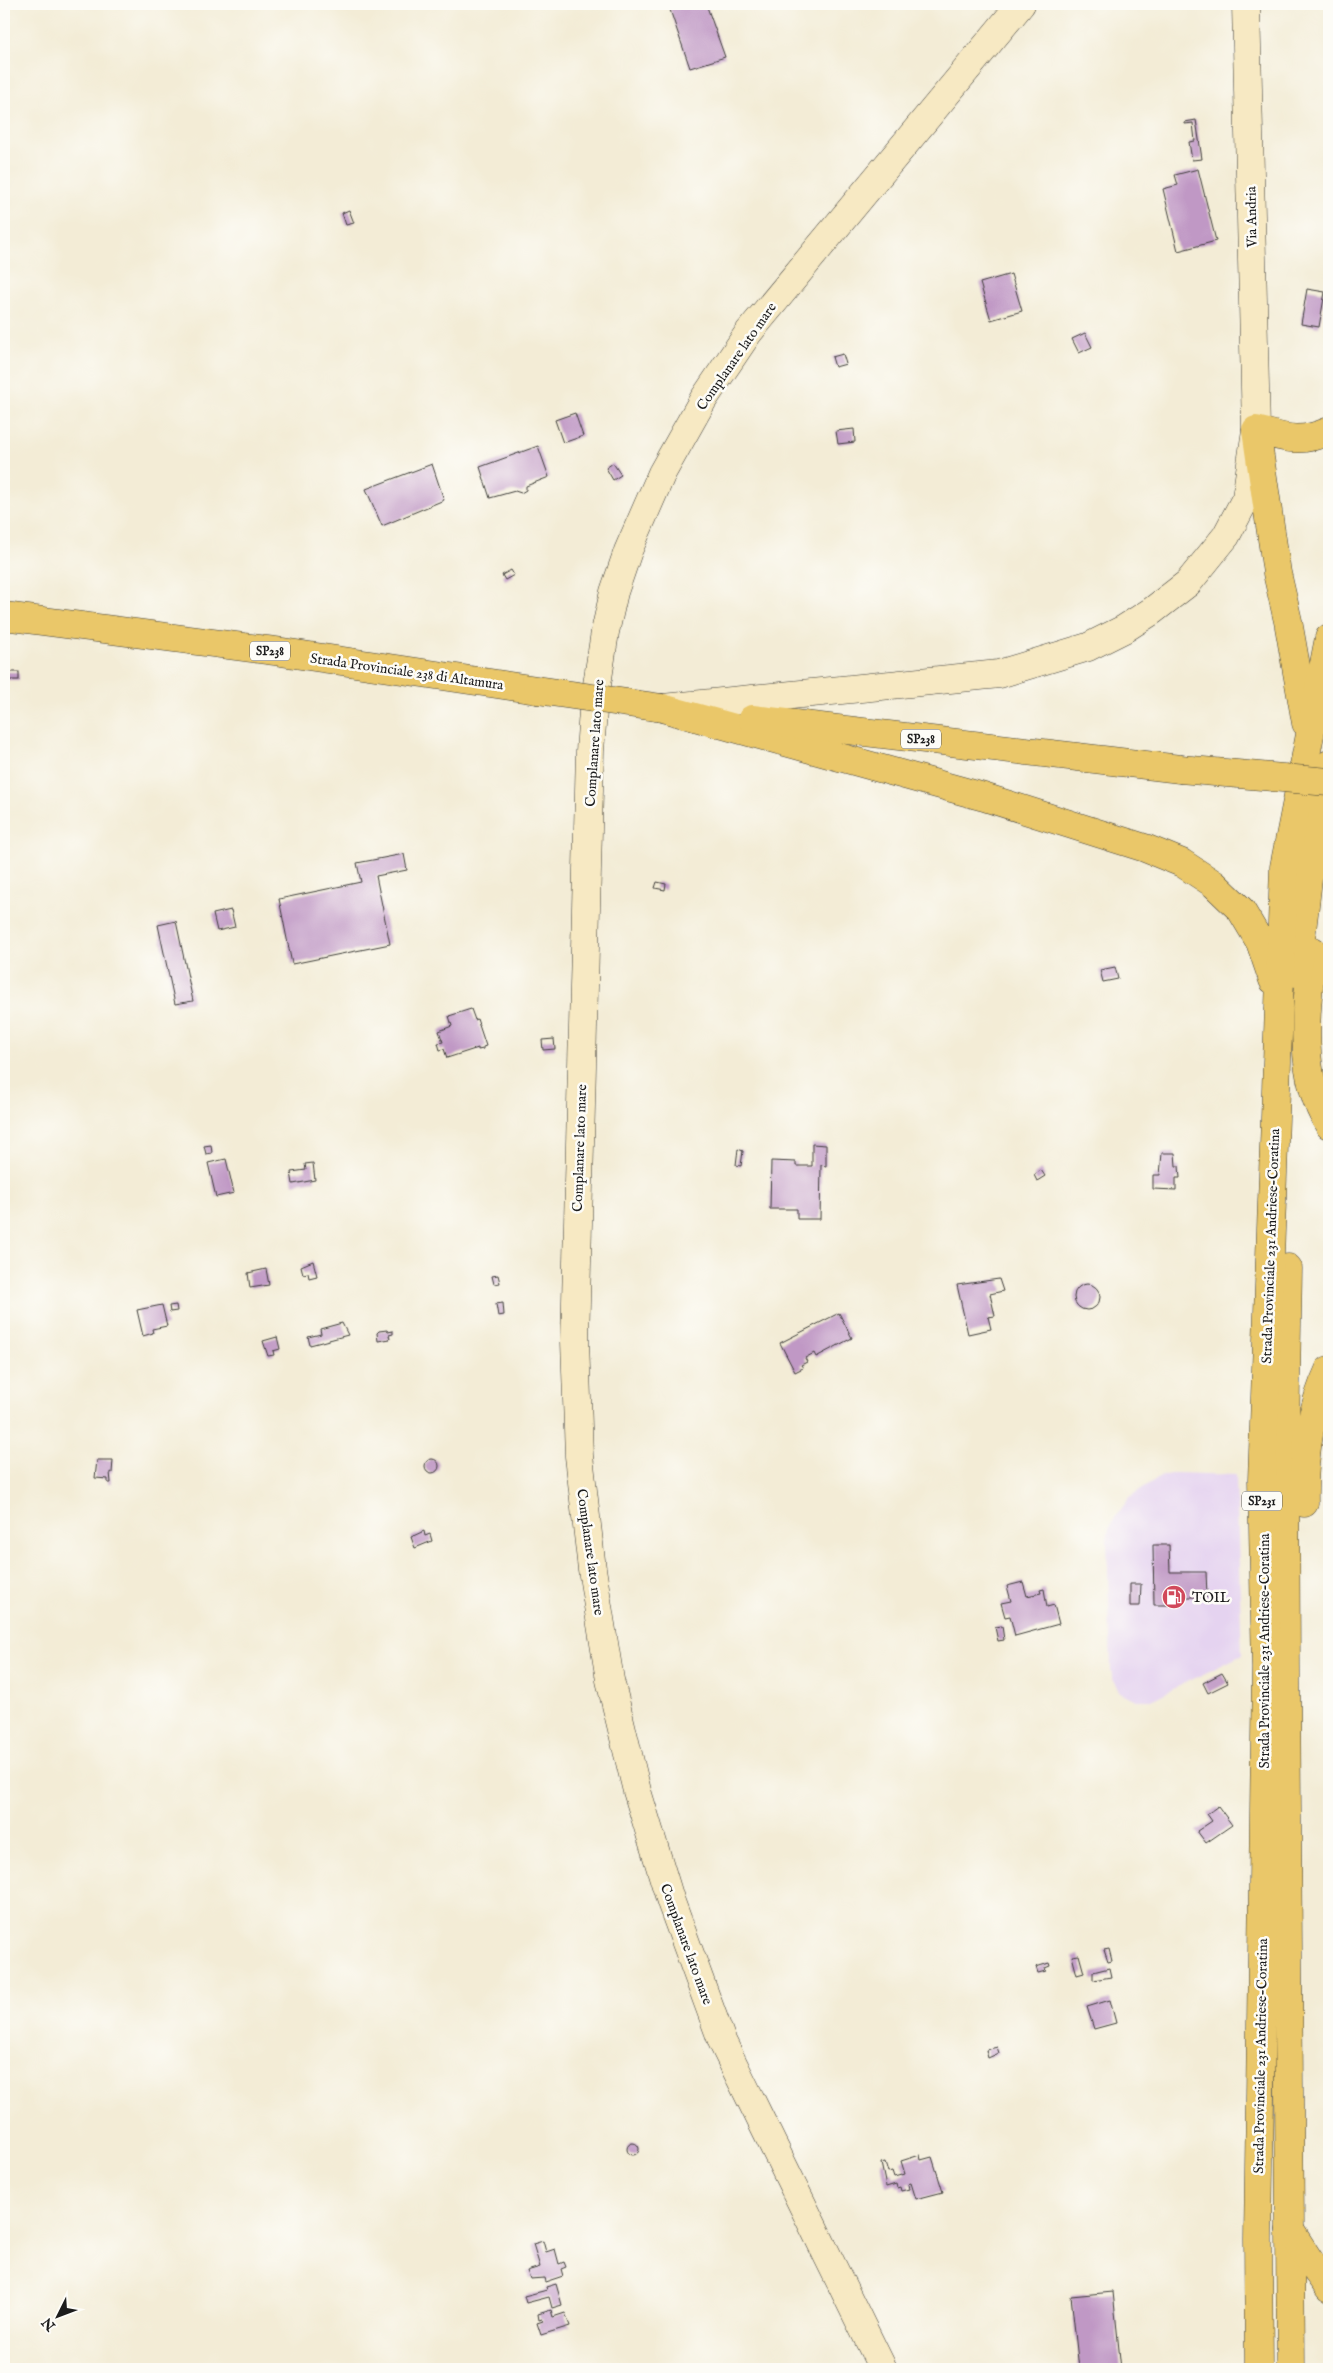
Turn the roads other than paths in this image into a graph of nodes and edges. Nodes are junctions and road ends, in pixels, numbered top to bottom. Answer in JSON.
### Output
{"nodes":[{"id":1,"x":1021,"y":4,"type":"edge"},
{"id":2,"x":1246,"y":4,"type":"edge"},
{"id":3,"x":1256,"y":430,"type":"junction"},
{"id":4,"x":1329,"y":431,"type":"edge"},
{"id":5,"x":4,"y":616,"type":"edge"},
{"id":6,"x":1329,"y":638,"type":"edge"},
{"id":7,"x":662,"y":708,"type":"junction"},
{"id":8,"x":1309,"y":738,"type":"junction"},
{"id":9,"x":1329,"y":764,"type":"edge"},
{"id":10,"x":1329,"y":782,"type":"edge"},
{"id":11,"x":1311,"y":846,"type":"junction"},
{"id":12,"x":1275,"y":1091,"type":"junction"},
{"id":13,"x":1329,"y":1126,"type":"edge"},
{"id":14,"x":1329,"y":1370,"type":"edge"},
{"id":15,"x":1288,"y":1775,"type":"junction"},
{"id":16,"x":1290,"y":2230,"type":"junction"},
{"id":17,"x":1258,"y":2239,"type":"junction"},
{"id":18,"x":1329,"y":2288,"type":"edge"},
{"id":19,"x":883,"y":2369,"type":"edge"},
{"id":20,"x":1251,"y":2369,"type":"edge"},
{"id":21,"x":1259,"y":2369,"type":"edge"},
{"id":22,"x":1291,"y":2369,"type":"edge"}],
"edges":[{"from":1,"to":19,"type":"street","name":"Complanare lato mare"},
{"from":2,"to":3,"type":"street","name":"Via Andria"},
{"from":3,"to":4,"type":"main road"},
{"from":3,"to":7,"type":"street","name":"Via Andria"},
{"from":3,"to":8,"type":"main road"},
{"from":5,"to":7,"type":"main road","name":"Strada Provinciale 238 di Altamura","number":"SP238","bridge":true},
{"from":6,"to":8,"type":"main road","name":"Strada Provinciale 231 Andriese-Coratina","number":"SP231"},
{"from":7,"to":10,"type":"main road","number":"SP238","bridge":true},
{"from":7,"to":12,"type":"main road"},
{"from":8,"to":12,"type":"main road","name":"Strada Provinciale 231 Andriese-Coratina","number":"SP231"},
{"from":9,"to":11,"type":"main road","name":"Strada Provinciale 231 Andriese-Coratina","number":"SP231"},
{"from":11,"to":13,"type":"main road"},
{"from":11,"to":15,"type":"main road","name":"Strada Provinciale 231 Andriese-Coratina","number":"SP231"},
{"from":12,"to":17,"type":"main road","name":"Strada Provinciale 231 Andriese-Coratina","number":"SP231"},
{"from":14,"to":15,"type":"main road"},
{"from":15,"to":16,"type":"main road","name":"Strada Provinciale 231 Andriese-Coratina","number":"SP231"},
{"from":16,"to":18,"type":"main road"},
{"from":16,"to":22,"type":"main road","name":"Strada Provinciale 231 Andriese-Coratina","number":"SP231"},
{"from":17,"to":20,"type":"main road"},
{"from":17,"to":21,"type":"main road","name":"Strada Provinciale 231 Andriese-Coratina","number":"SP231"}]}
